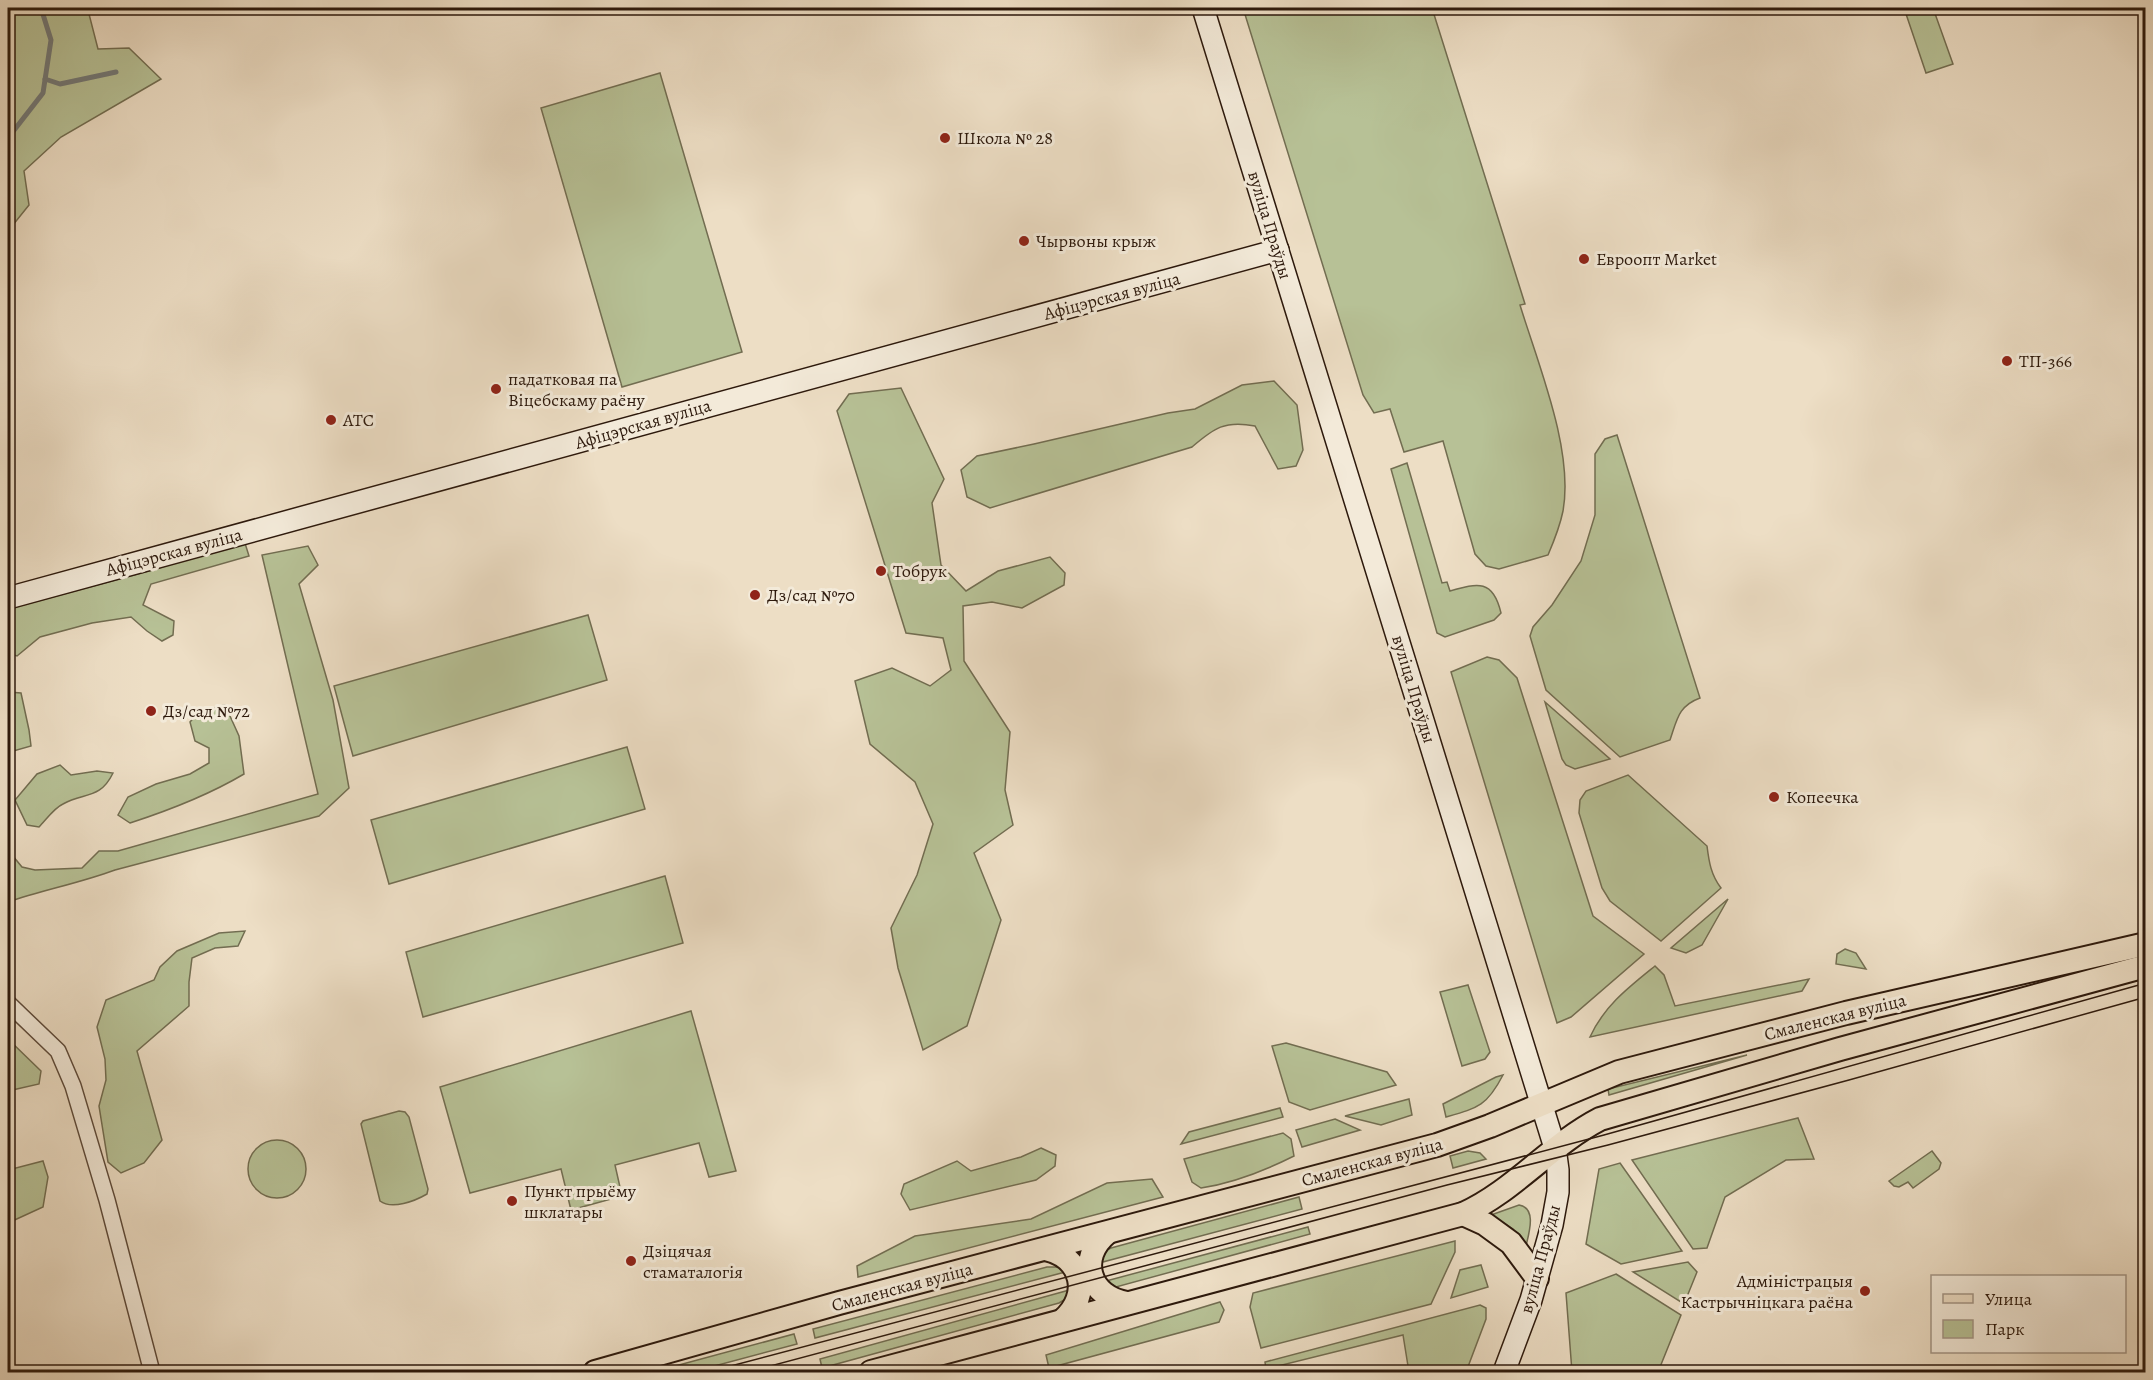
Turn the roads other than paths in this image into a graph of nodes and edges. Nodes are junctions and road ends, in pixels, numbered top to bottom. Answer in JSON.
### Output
{"nodes":[{"id":1,"x":1203,"y":8,"type":"edge"},
{"id":2,"x":1278,"y":250,"type":"junction"},
{"id":3,"x":8,"y":598,"type":"edge"},
{"id":4,"x":2145,"y":944,"type":"edge"},
{"id":5,"x":2145,"y":966,"type":"edge"},
{"id":6,"x":8,"y":1003,"type":"edge"},
{"id":7,"x":1542,"y":1105,"type":"junction"},
{"id":8,"x":1555,"y":1148,"type":"junction"},
{"id":9,"x":1463,"y":1214,"type":"junction"},
{"id":10,"x":1107,"y":1233,"type":"junction"},
{"id":11,"x":1046,"y":1249,"type":"junction"},
{"id":12,"x":1537,"y":1278,"type":"junction"},
{"id":13,"x":1127,"y":1303,"type":"junction"},
{"id":14,"x":1063,"y":1320,"type":"junction"},
{"id":15,"x":152,"y":1372,"type":"edge"},
{"id":16,"x":595,"y":1372,"type":"edge"},
{"id":17,"x":871,"y":1372,"type":"edge"},
{"id":18,"x":1504,"y":1372,"type":"edge"}],
"edges":[{"from":1,"to":2,"type":"main road","name":"вуліца Праўды"},
{"from":2,"to":3,"type":"main road","name":"Афіцэрская вуліца"},
{"from":2,"to":7,"type":"main road","name":"вуліца Праўды"},
{"from":4,"to":7,"type":"main road","name":"Смаленская вуліца"},
{"from":5,"to":8,"type":"main road","name":"Смаленская вуліца"},
{"from":6,"to":15,"type":"street"},
{"from":7,"to":8,"type":"main road","name":"вуліца Праўды"},
{"from":7,"to":10,"type":"main road","name":"Смаленская вуліца"},
{"from":8,"to":9,"type":"main road","name":"Смаленская вуліца"},
{"from":8,"to":12,"type":"main road","name":"вуліца Праўды"},
{"from":9,"to":12,"type":"main road"},
{"from":9,"to":13,"type":"main road","name":"Смаленская вуліца"},
{"from":10,"to":11,"type":"main road","name":"Смаленская вуліца"},
{"from":10,"to":13,"type":"main road"},
{"from":11,"to":14,"type":"main road"},
{"from":11,"to":16,"type":"main road","name":"Смаленская вуліца"},
{"from":12,"to":18,"type":"main road","name":"вуліца Праўды"},
{"from":13,"to":14,"type":"main road","name":"Смаленская вуліца"},
{"from":14,"to":17,"type":"main road","name":"Смаленская вуліца"}]}
